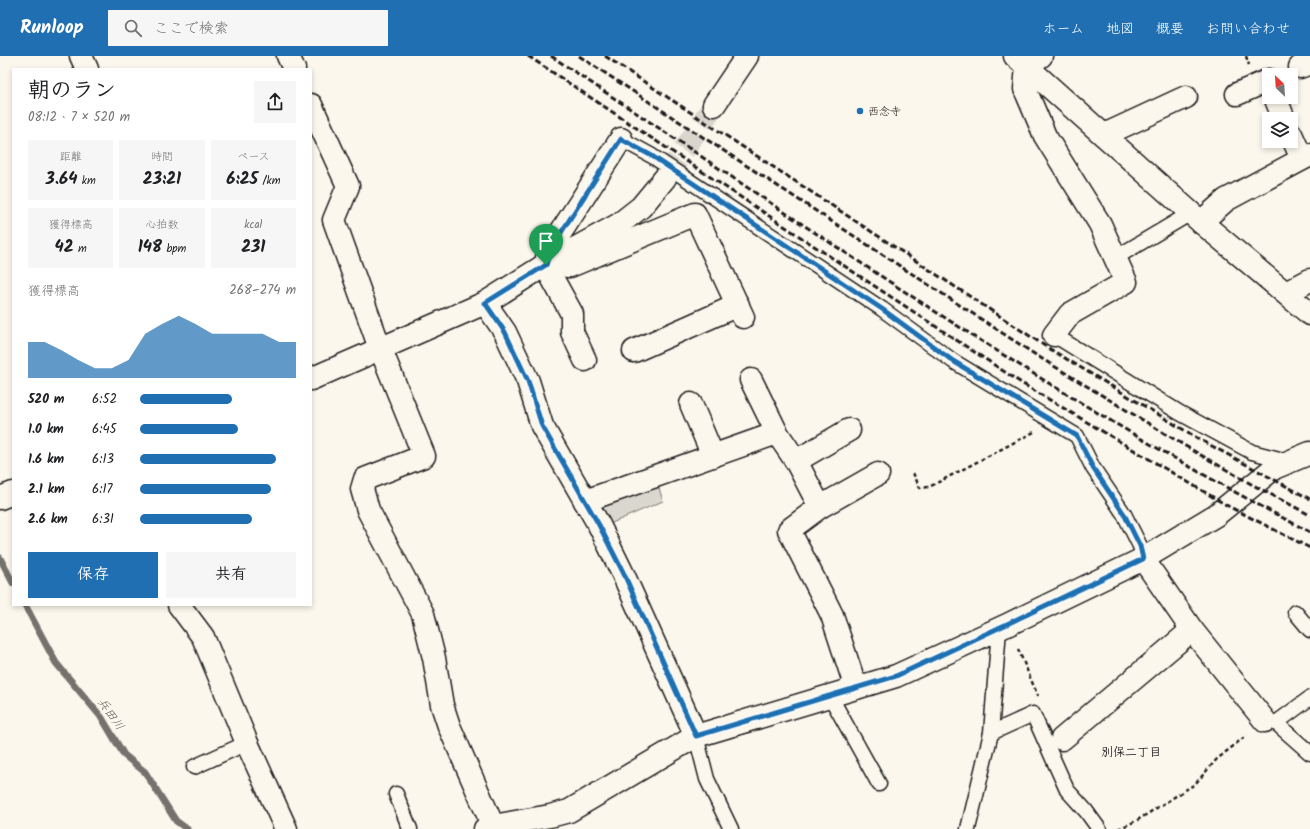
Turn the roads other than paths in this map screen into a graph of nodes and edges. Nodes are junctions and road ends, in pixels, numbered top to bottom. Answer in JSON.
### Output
{"nodes":[{"id":1,"x":81,"y":56,"type":"edge"},
{"id":2,"x":288,"y":56,"type":"edge"},
{"id":3,"x":747,"y":56,"type":"edge"},
{"id":4,"x":1028,"y":59,"type":"edge"},
{"id":5,"x":87,"y":68,"type":"edge"},
{"id":6,"x":294,"y":68,"type":"edge"},
{"id":7,"x":1262,"y":85,"type":"edge"},
{"id":8,"x":1237,"y":94,"type":"dead end"},
{"id":9,"x":1186,"y":97,"type":"dead end"},
{"id":10,"x":714,"y":105,"type":"tunnel mouth"},
{"id":11,"x":312,"y":107,"type":"edge"},
{"id":12,"x":1104,"y":135,"type":"junction"},
{"id":13,"x":621,"y":139,"type":"joint"},
{"id":14,"x":1298,"y":145,"type":"edge"},
{"id":15,"x":1306,"y":157,"type":"edge"},
{"id":16,"x":1196,"y":217,"type":"junction"},
{"id":17,"x":1115,"y":258,"type":"junction"},
{"id":18,"x":546,"y":265,"type":"junction"},
{"id":19,"x":570,"y":266,"type":"junction"},
{"id":20,"x":1310,"y":280,"type":"edge"},
{"id":21,"x":1286,"y":293,"type":"junction"},
{"id":22,"x":485,"y":303,"type":"junction"},
{"id":23,"x":1310,"y":314,"type":"edge"},
{"id":24,"x":1054,"y":335,"type":"joint"},
{"id":25,"x":381,"y":349,"type":"junction"},
{"id":26,"x":634,"y":351,"type":"dead end"},
{"id":27,"x":585,"y":360,"type":"dead end"},
{"id":28,"x":312,"y":379,"type":"edge"},
{"id":29,"x":751,"y":380,"type":"dead end"},
{"id":30,"x":691,"y":404,"type":"dead end"},
{"id":31,"x":849,"y":430,"type":"dead end"},
{"id":32,"x":777,"y":433,"type":"junction"},
{"id":33,"x":1310,"y":453,"type":"edge"},
{"id":34,"x":714,"y":456,"type":"junction"},
{"id":35,"x":796,"y":461,"type":"junction"},
{"id":36,"x":1288,"y":462,"type":"junction"},
{"id":37,"x":878,"y":474,"type":"dead end"},
{"id":38,"x":12,"y":493,"type":"edge"},
{"id":39,"x":0,"y":498,"type":"edge"},
{"id":40,"x":585,"y":501,"type":"junction"},
{"id":41,"x":820,"y":508,"type":"junction"},
{"id":42,"x":1143,"y":559,"type":"junction"},
{"id":43,"x":180,"y":606,"type":"edge"},
{"id":44,"x":1295,"y":612,"type":"dead end"},
{"id":45,"x":999,"y":628,"type":"junction"},
{"id":46,"x":1192,"y":630,"type":"junction"},
{"id":47,"x":1310,"y":630,"type":"edge"},
{"id":48,"x":856,"y":688,"type":"junction"},
{"id":49,"x":830,"y":696,"type":"junction"},
{"id":50,"x":1310,"y":698,"type":"edge"},
{"id":51,"x":1271,"y":722,"type":"junction"},
{"id":52,"x":991,"y":733,"type":"junction"},
{"id":53,"x":696,"y":736,"type":"junction"},
{"id":54,"x":1062,"y":739,"type":"dead end"},
{"id":55,"x":247,"y":743,"type":"junction"},
{"id":56,"x":1310,"y":753,"type":"edge"},
{"id":57,"x":194,"y":767,"type":"dead end"},
{"id":58,"x":880,"y":784,"type":"dead end"},
{"id":59,"x":396,"y":794,"type":"dead end"},
{"id":60,"x":553,"y":823,"type":"edge"},
{"id":61,"x":489,"y":828,"type":"edge"},
{"id":62,"x":286,"y":829,"type":"edge"},
{"id":63,"x":410,"y":829,"type":"edge"},
{"id":64,"x":731,"y":829,"type":"edge"},
{"id":65,"x":968,"y":829,"type":"edge"},
{"id":66,"x":1099,"y":829,"type":"edge"}],
"edges":[{"from":1,"to":5,"type":"street"},
{"from":2,"to":6,"type":"street"},
{"from":3,"to":10,"type":"street"},
{"from":4,"to":12,"type":"street"},
{"from":4,"to":17,"type":"street"},
{"from":7,"to":8,"type":"street"},
{"from":9,"to":12,"type":"street"},
{"from":11,"to":25,"type":"street"},
{"from":12,"to":16,"type":"street"},
{"from":13,"to":18,"type":"street"},
{"from":13,"to":42,"type":"lane"},
{"from":14,"to":15,"type":"street"},
{"from":15,"to":16,"type":"street"},
{"from":16,"to":17,"type":"lane"},
{"from":16,"to":21,"type":"street"},
{"from":17,"to":24,"type":"street"},
{"from":18,"to":19,"type":"street"},
{"from":18,"to":19,"type":"street"},
{"from":18,"to":22,"type":"street"},
{"from":18,"to":27,"type":"street"},
{"from":19,"to":26,"type":"street"},
{"from":20,"to":21,"type":"street"},
{"from":21,"to":23,"type":"street"},
{"from":22,"to":25,"type":"street"},
{"from":22,"to":40,"type":"street"},
{"from":24,"to":36,"type":"lane"},
{"from":25,"to":28,"type":"street"},
{"from":25,"to":61,"type":"street"},
{"from":29,"to":32,"type":"street"},
{"from":30,"to":34,"type":"street"},
{"from":31,"to":35,"type":"street"},
{"from":32,"to":34,"type":"street"},
{"from":32,"to":35,"type":"street"},
{"from":33,"to":36,"type":"street"},
{"from":34,"to":40,"type":"street"},
{"from":35,"to":41,"type":"street"},
{"from":36,"to":42,"type":"street"},
{"from":37,"to":41,"type":"street"},
{"from":38,"to":39,"type":"street"},
{"from":40,"to":53,"type":"street"},
{"from":41,"to":48,"type":"street"},
{"from":42,"to":45,"type":"street"},
{"from":42,"to":46,"type":"street"},
{"from":43,"to":55,"type":"street"},
{"from":44,"to":47,"type":"lane"},
{"from":45,"to":48,"type":"street"},
{"from":45,"to":52,"type":"lane"},
{"from":46,"to":51,"type":"street"},
{"from":46,"to":54,"type":"street"},
{"from":48,"to":49,"type":"street"},
{"from":49,"to":53,"type":"street"},
{"from":49,"to":58,"type":"lane"},
{"from":50,"to":51,"type":"lane"},
{"from":51,"to":56,"type":"lane"},
{"from":52,"to":65,"type":"lane"},
{"from":52,"to":66,"type":"lane"},
{"from":53,"to":60,"type":"street"},
{"from":53,"to":64,"type":"lane"},
{"from":55,"to":57,"type":"lane"},
{"from":55,"to":62,"type":"street"},
{"from":59,"to":63,"type":"lane"},
{"from":60,"to":61,"type":"street"}]}
